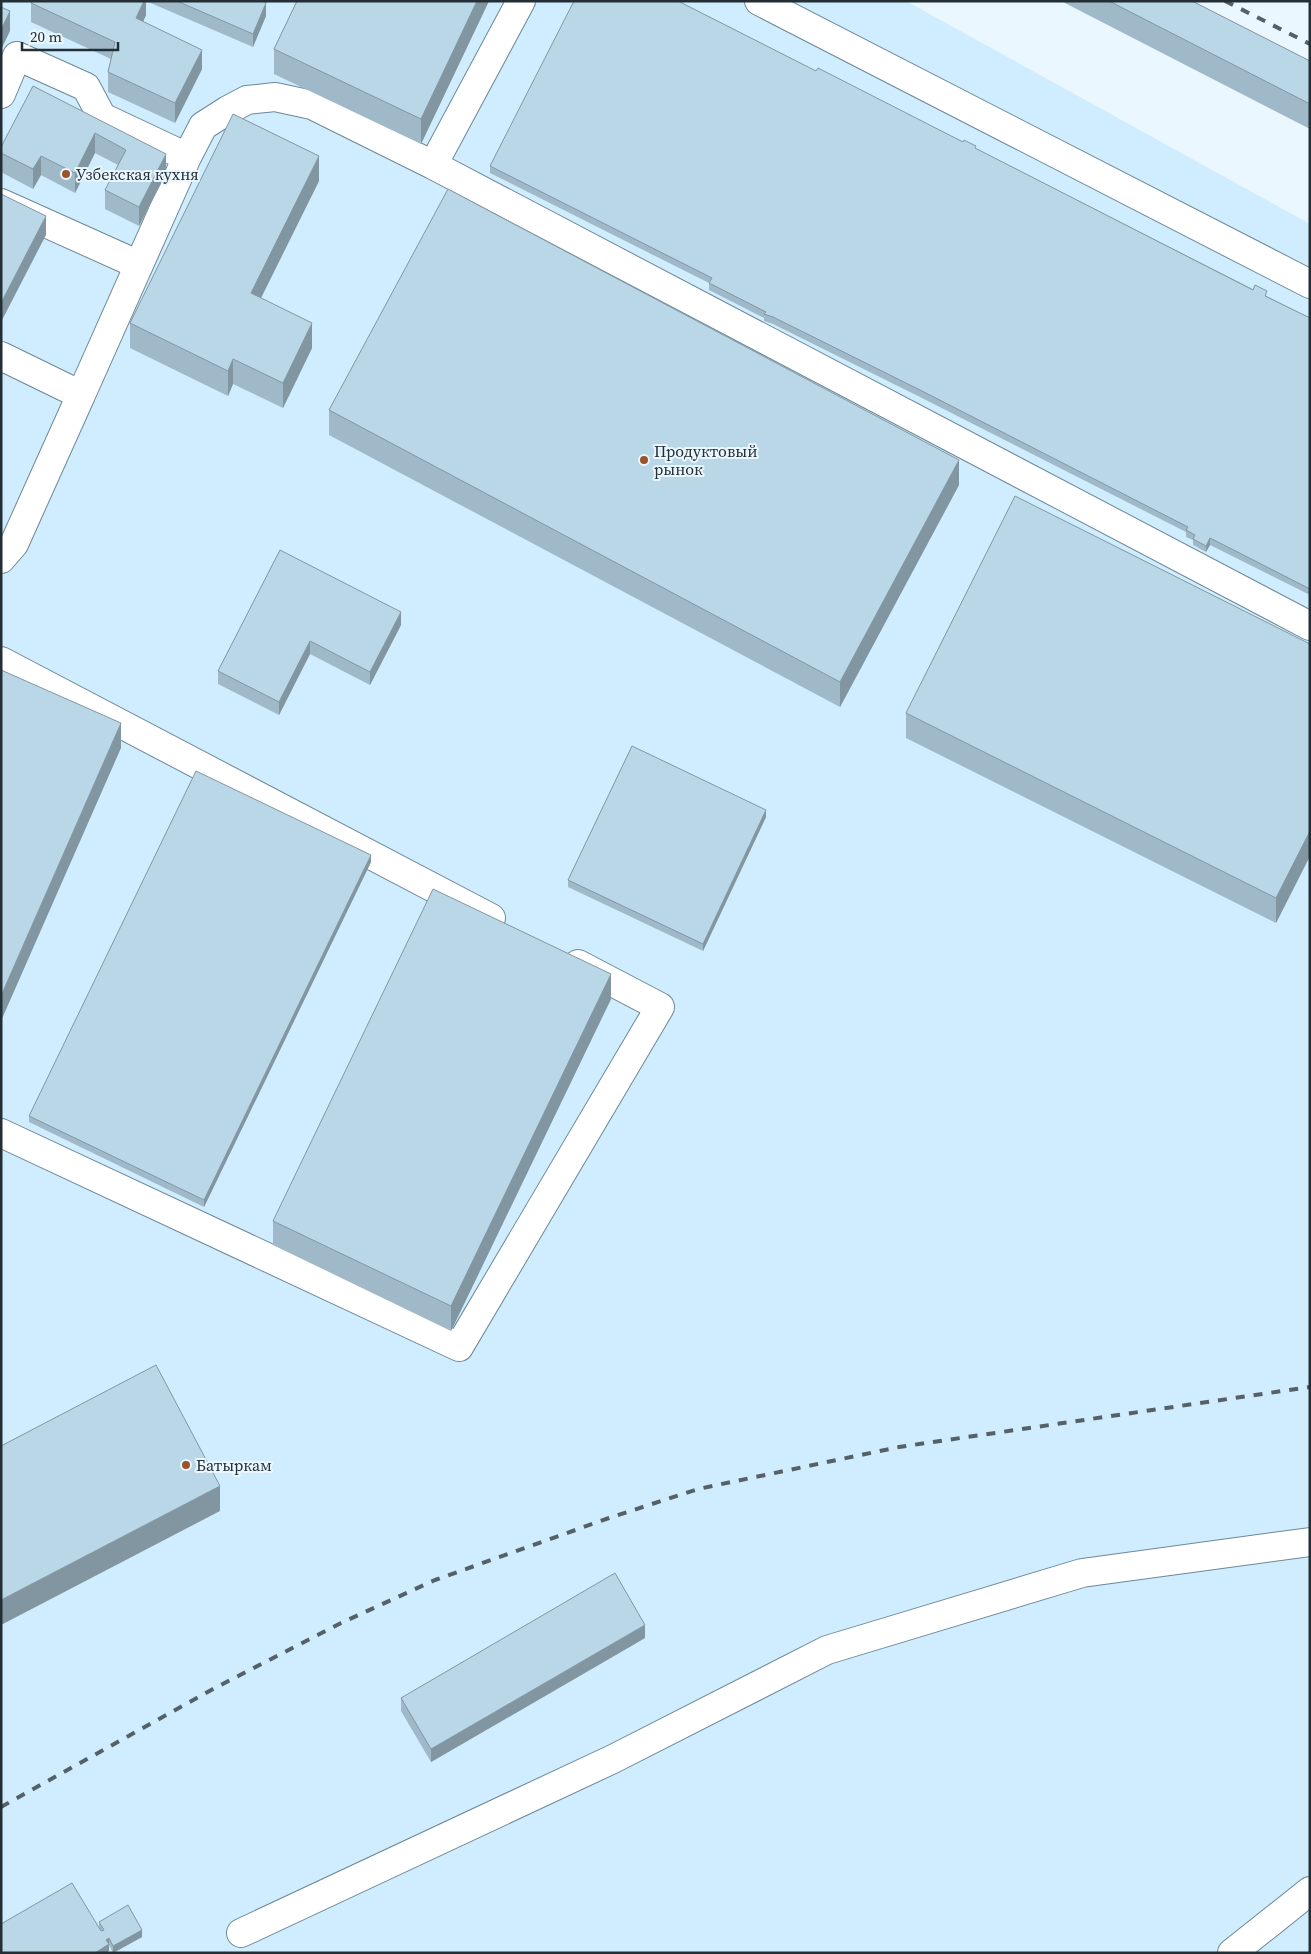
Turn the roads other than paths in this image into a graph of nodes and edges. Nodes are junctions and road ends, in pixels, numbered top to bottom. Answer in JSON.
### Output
{"nodes":[{"id":1,"x":521,"y":1,"type":"edge"},
{"id":2,"x":759,"y":1,"type":"edge"},
{"id":3,"x":1,"y":94,"type":"edge"},
{"id":4,"x":187,"y":158,"type":"junction"},
{"id":5,"x":433,"y":165,"type":"junction"},
{"id":6,"x":1,"y":203,"type":"edge"},
{"id":7,"x":139,"y":265,"type":"junction"},
{"id":8,"x":1310,"y":284,"type":"edge"},
{"id":9,"x":1,"y":356,"type":"edge"},
{"id":10,"x":81,"y":395,"type":"junction"},
{"id":11,"x":1,"y":559,"type":"edge"},
{"id":12,"x":1310,"y":626,"type":"edge"},
{"id":13,"x":1,"y":661,"type":"edge"},
{"id":14,"x":511,"y":929,"type":"edge"},
{"id":15,"x":555,"y":952,"type":"edge"},
{"id":16,"x":1,"y":1134,"type":"edge"},
{"id":17,"x":1310,"y":1542,"type":"edge"},
{"id":18,"x":1310,"y":1891,"type":"edge"},
{"id":19,"x":241,"y":1934,"type":"dead end"},
{"id":20,"x":1232,"y":1953,"type":"edge"}],
"edges":[{"from":1,"to":5,"type":"lane"},
{"from":2,"to":8,"type":"lane"},
{"from":3,"to":4,"type":"lane"},
{"from":4,"to":5,"type":"lane"},
{"from":4,"to":7,"type":"lane"},
{"from":5,"to":12,"type":"lane"},
{"from":6,"to":7,"type":"lane"},
{"from":7,"to":10,"type":"lane"},
{"from":9,"to":10,"type":"lane"},
{"from":10,"to":11,"type":"lane"},
{"from":13,"to":14,"type":"lane"},
{"from":15,"to":16,"type":"lane"},
{"from":17,"to":19,"type":"lane"},
{"from":18,"to":20,"type":"lane"}]}
